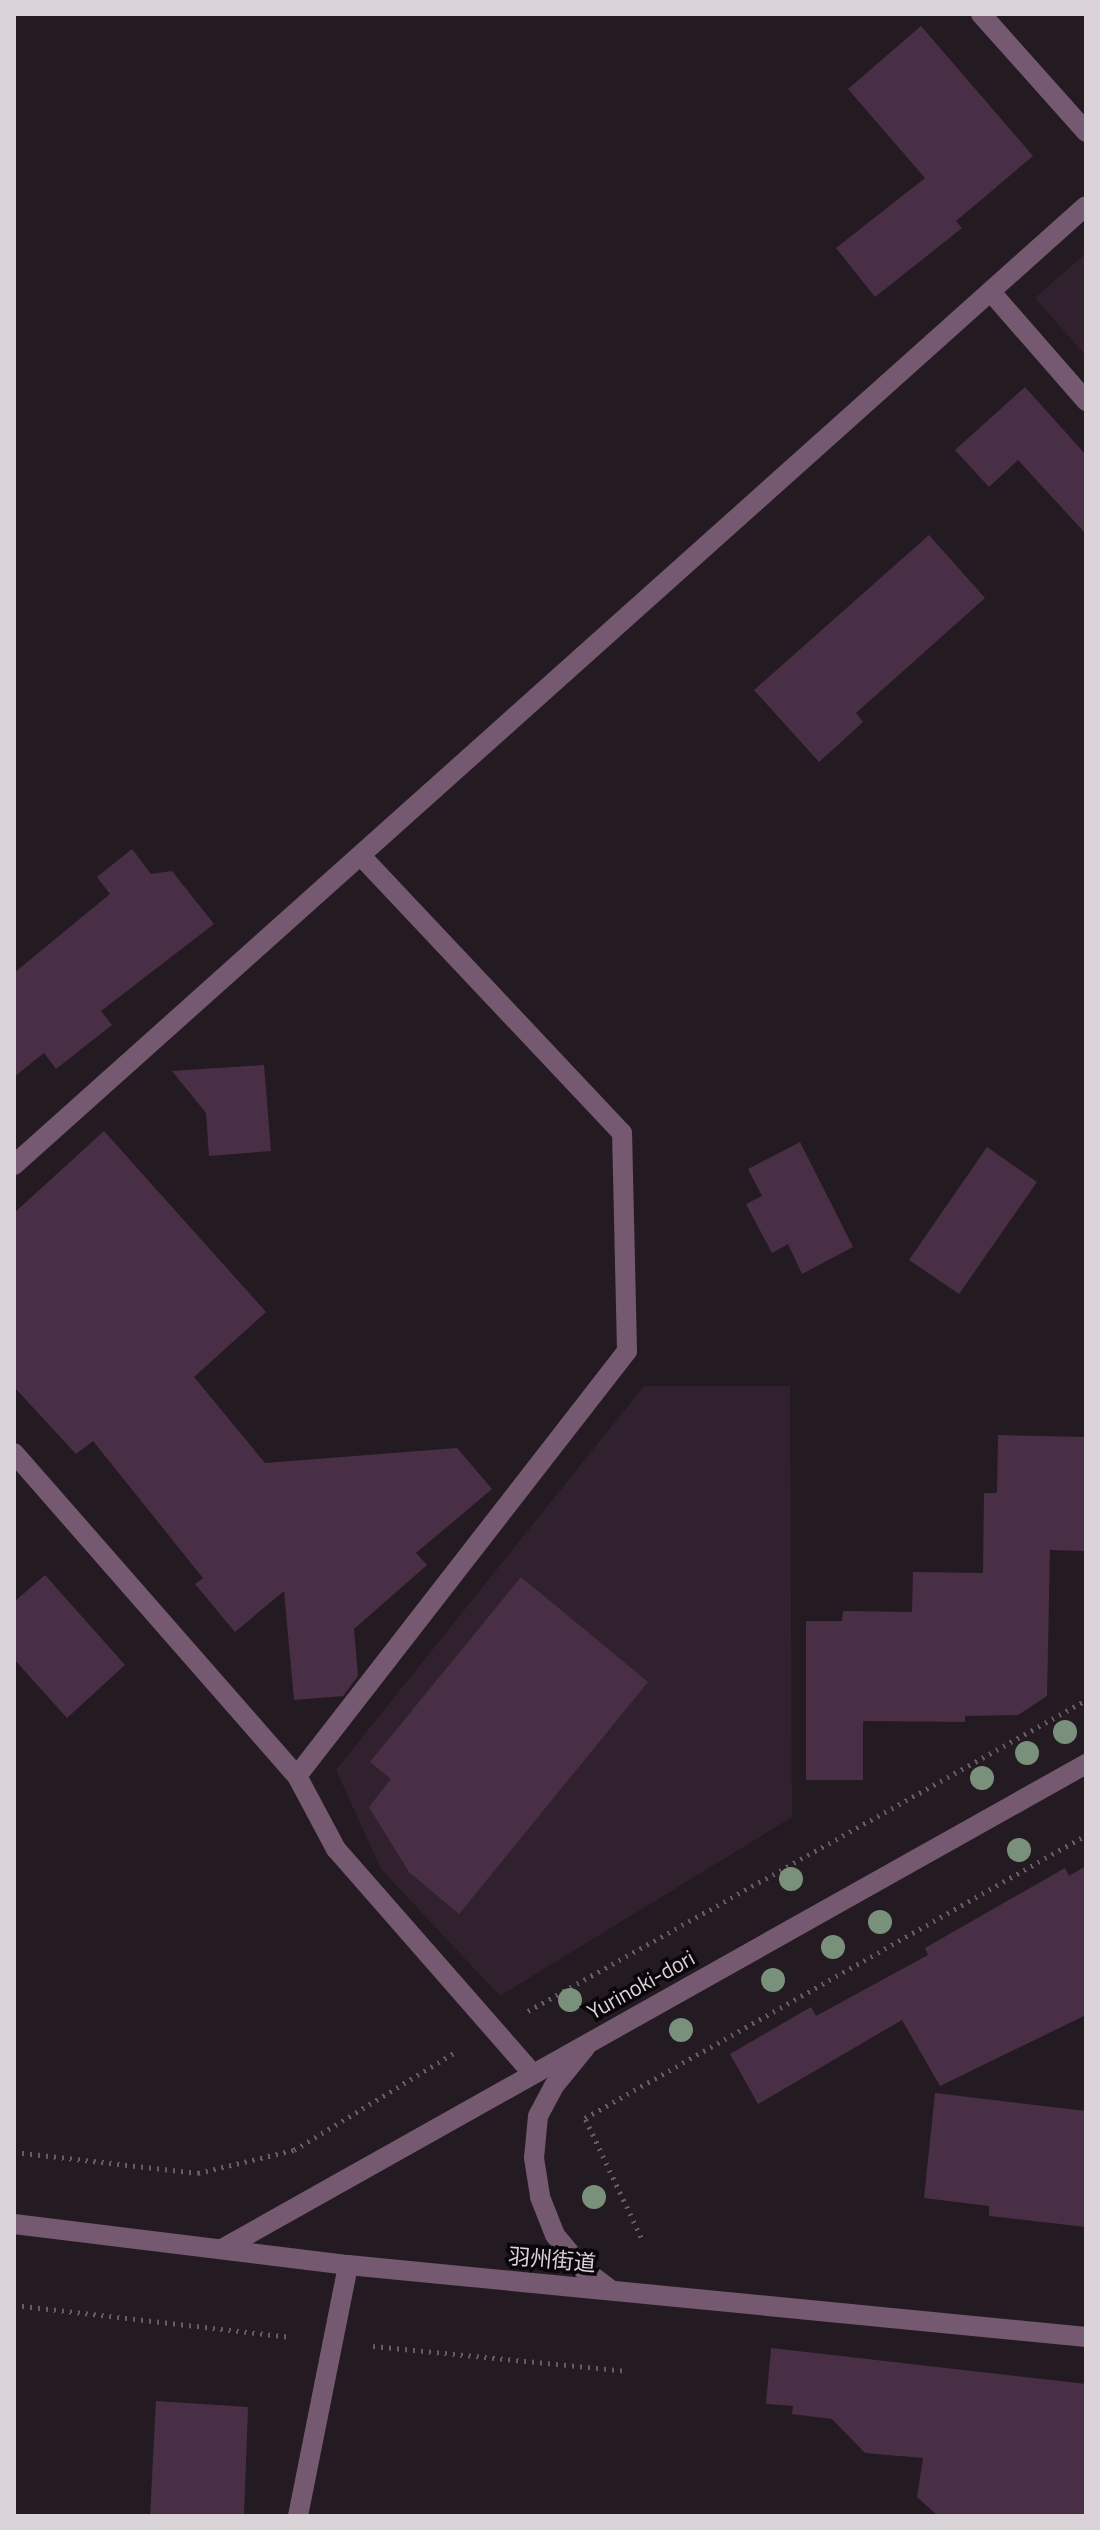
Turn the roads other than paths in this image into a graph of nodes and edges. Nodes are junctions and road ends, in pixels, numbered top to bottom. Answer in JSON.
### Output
{"nodes":[{"id":1,"x":981,"y":14,"type":"edge"},
{"id":2,"x":1086,"y":132,"type":"edge"},
{"id":3,"x":1086,"y":206,"type":"edge"},
{"id":4,"x":991,"y":292,"type":"junction"},
{"id":5,"x":1086,"y":401,"type":"edge"},
{"id":6,"x":362,"y":857,"type":"junction"},
{"id":7,"x":14,"y":1165,"type":"edge"},
{"id":8,"x":14,"y":1453,"type":"edge"},
{"id":9,"x":1086,"y":1764,"type":"edge"},
{"id":10,"x":297,"y":1776,"type":"junction"},
{"id":11,"x":593,"y":2039,"type":"junction"},
{"id":12,"x":532,"y":2073,"type":"junction"},
{"id":13,"x":14,"y":2224,"type":"edge"},
{"id":14,"x":222,"y":2249,"type":"junction"},
{"id":15,"x":348,"y":2265,"type":"junction"},
{"id":16,"x":610,"y":2289,"type":"junction"},
{"id":17,"x":1086,"y":2337,"type":"edge"},
{"id":18,"x":298,"y":2516,"type":"edge"}],
"edges":[{"from":1,"to":2,"type":"street"},
{"from":3,"to":4,"type":"street"},
{"from":4,"to":5,"type":"street"},
{"from":4,"to":6,"type":"street"},
{"from":6,"to":7,"type":"street"},
{"from":6,"to":10,"type":"street"},
{"from":8,"to":10,"type":"street"},
{"from":9,"to":11,"type":"street","name":"Yurinoki-dori"},
{"from":10,"to":12,"type":"street"},
{"from":11,"to":12,"type":"street","name":"Yurinoki-dori"},
{"from":11,"to":16,"type":"street"},
{"from":12,"to":14,"type":"street","name":"Yurinoki-dori"},
{"from":13,"to":14,"type":"street","name":"羽州街道"},
{"from":14,"to":15,"type":"street","name":"羽州街道"},
{"from":15,"to":16,"type":"street","name":"羽州街道"},
{"from":15,"to":18,"type":"street"},
{"from":16,"to":17,"type":"street","name":"羽州街道"}]}
